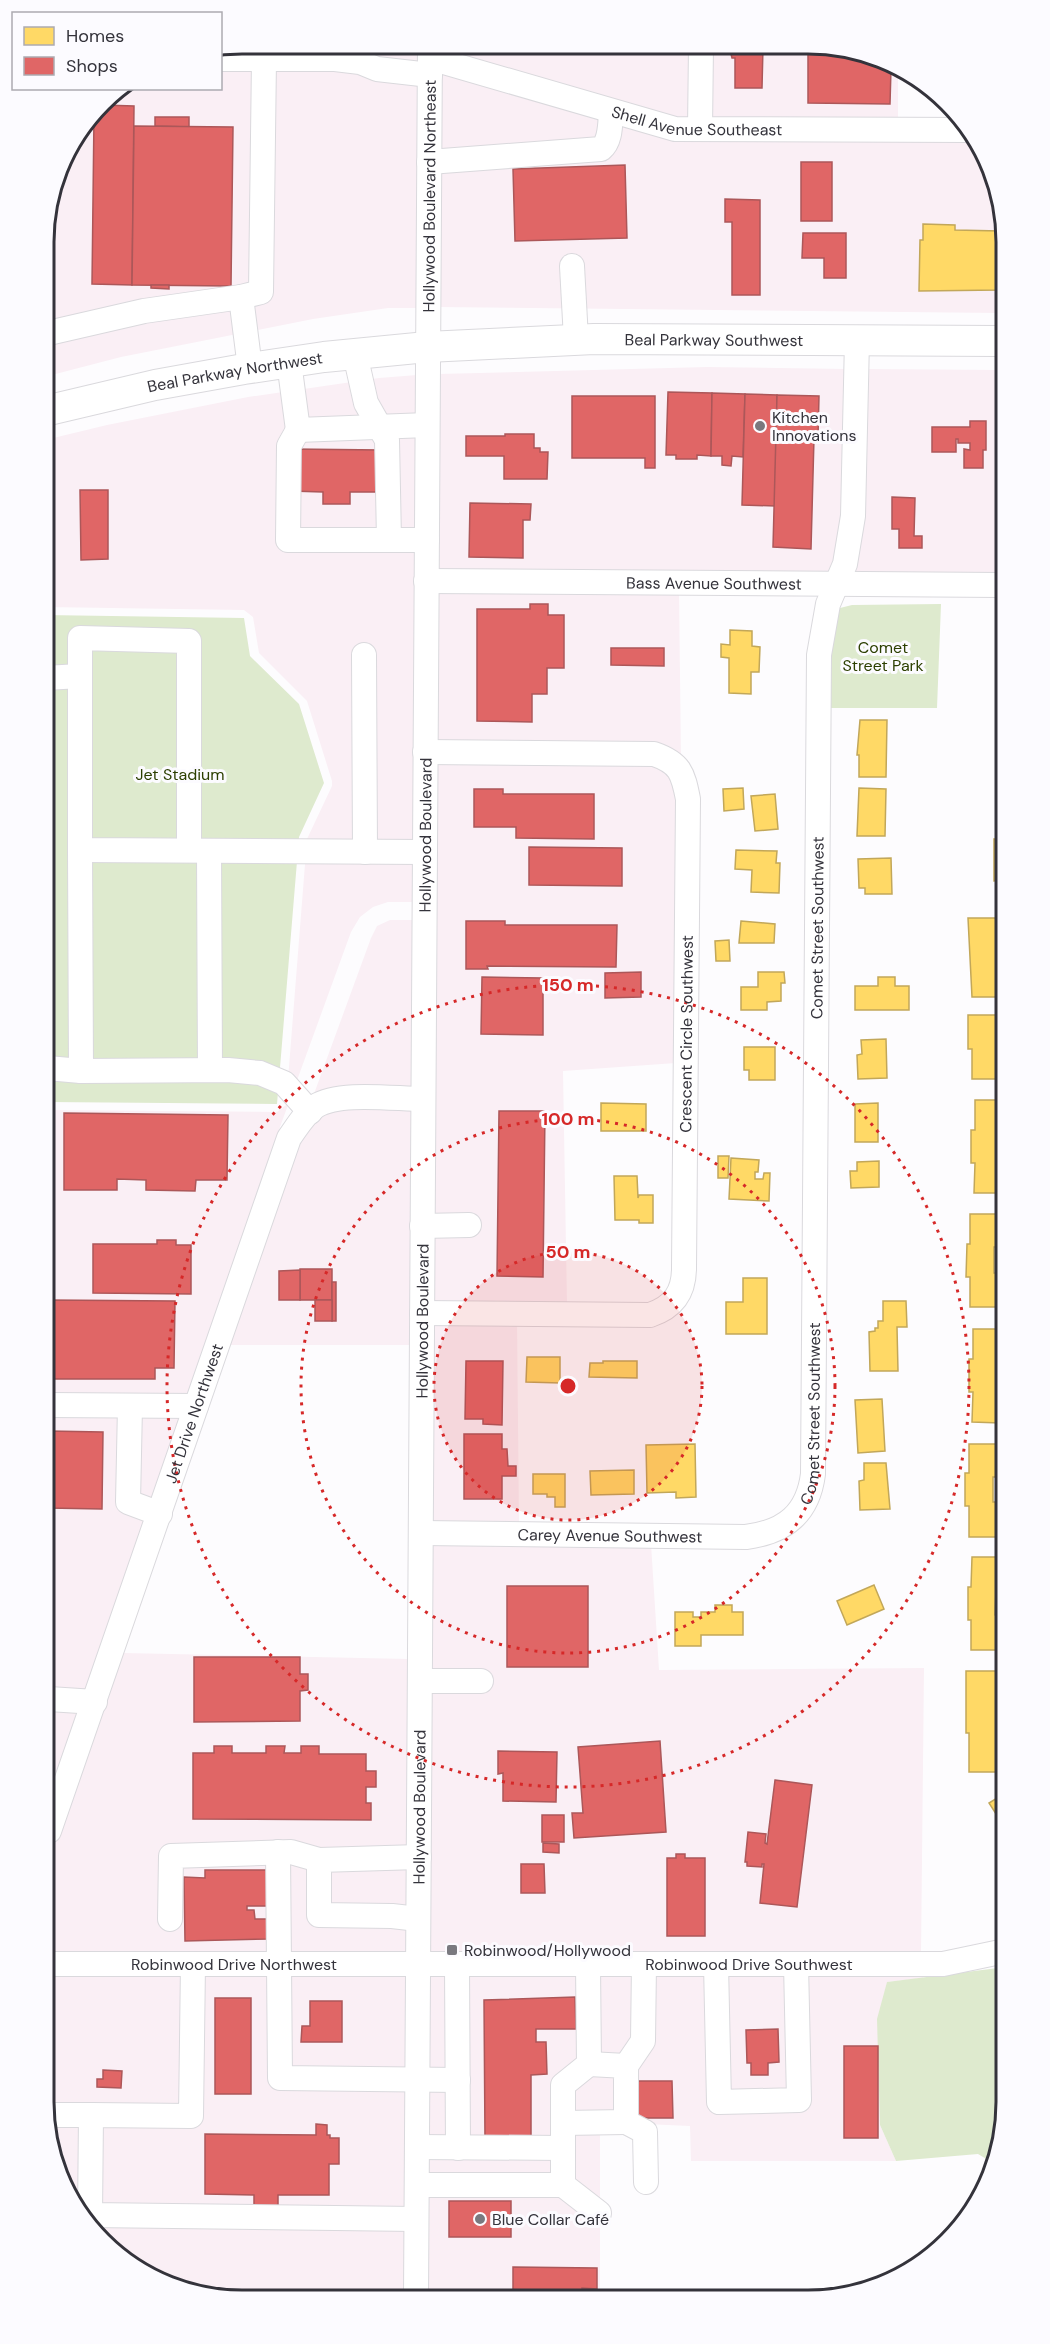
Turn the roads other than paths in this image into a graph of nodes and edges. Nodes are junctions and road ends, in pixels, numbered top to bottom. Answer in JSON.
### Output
{"nodes":[{"id":1,"x":701,"y":54,"type":"edge"},
{"id":2,"x":222,"y":59,"type":"edge"},
{"id":3,"x":264,"y":59,"type":"junction"},
{"id":4,"x":430,"y":59,"type":"edge"},
{"id":5,"x":611,"y":112,"type":"junction"},
{"id":6,"x":700,"y":129,"type":"junction"},
{"id":7,"x":958,"y":130,"type":"edge"},
{"id":8,"x":429,"y":162,"type":"junction"},
{"id":9,"x":572,"y":267,"type":"dead end"},
{"id":10,"x":241,"y":297,"type":"junction"},
{"id":11,"x":54,"y":331,"type":"edge"},
{"id":12,"x":576,"y":339,"type":"junction"},
{"id":13,"x":857,"y":340,"type":"junction"},
{"id":14,"x":996,"y":341,"type":"edge"},
{"id":15,"x":428,"y":347,"type":"junction"},
{"id":16,"x":355,"y":354,"type":"junction"},
{"id":17,"x":289,"y":362,"type":"junction"},
{"id":18,"x":250,"y":368,"type":"junction"},
{"id":19,"x":54,"y":409,"type":"edge"},
{"id":20,"x":427,"y":425,"type":"junction"},
{"id":21,"x":380,"y":426,"type":"junction"},
{"id":22,"x":298,"y":430,"type":"junction"},
{"id":23,"x":389,"y":540,"type":"junction"},
{"id":24,"x":427,"y":540,"type":"junction"},
{"id":25,"x":426,"y":581,"type":"junction"},
{"id":26,"x":837,"y":584,"type":"junction"},
{"id":27,"x":996,"y":585,"type":"edge"},
{"id":28,"x":364,"y":655,"type":"dead end"},
{"id":29,"x":80,"y":676,"type":"junction"},
{"id":30,"x":54,"y":677,"type":"edge"},
{"id":31,"x":425,"y":752,"type":"junction"},
{"id":32,"x":80,"y":849,"type":"junction"},
{"id":33,"x":199,"y":851,"type":"junction"},
{"id":34,"x":366,"y":852,"type":"junction"},
{"id":35,"x":425,"y":852,"type":"junction"},
{"id":36,"x":54,"y":1069,"type":"edge"},
{"id":37,"x":210,"y":1070,"type":"junction"},
{"id":38,"x":81,"y":1071,"type":"junction"},
{"id":39,"x":423,"y":1099,"type":"junction"},
{"id":40,"x":310,"y":1112,"type":"junction"},
{"id":41,"x":470,"y":1225,"type":"dead end"},
{"id":42,"x":422,"y":1226,"type":"junction"},
{"id":43,"x":422,"y":1313,"type":"junction"},
{"id":44,"x":54,"y":1405,"type":"edge"},
{"id":45,"x":130,"y":1406,"type":"junction"},
{"id":46,"x":196,"y":1406,"type":"junction"},
{"id":47,"x":160,"y":1514,"type":"junction"},
{"id":48,"x":795,"y":1516,"type":"joint"},
{"id":49,"x":421,"y":1533,"type":"junction"},
{"id":50,"x":481,"y":1681,"type":"dead end"},
{"id":51,"x":420,"y":1682,"type":"junction"},
{"id":52,"x":54,"y":1699,"type":"edge"},
{"id":53,"x":95,"y":1702,"type":"junction"},
{"id":54,"x":54,"y":1817,"type":"edge"},
{"id":55,"x":278,"y":1852,"type":"junction"},
{"id":56,"x":419,"y":1857,"type":"junction"},
{"id":57,"x":319,"y":1860,"type":"junction"},
{"id":58,"x":171,"y":1919,"type":"dead end"},
{"id":59,"x":418,"y":1919,"type":"junction"},
{"id":60,"x":996,"y":1953,"type":"edge"},
{"id":61,"x":54,"y":1964,"type":"edge"},
{"id":62,"x":193,"y":1964,"type":"junction"},
{"id":63,"x":280,"y":1964,"type":"junction"},
{"id":64,"x":644,"y":1964,"type":"junction"},
{"id":65,"x":716,"y":1964,"type":"junction"},
{"id":66,"x":796,"y":1964,"type":"junction"},
{"id":67,"x":418,"y":1965,"type":"junction"},
{"id":68,"x":458,"y":1965,"type":"junction"},
{"id":69,"x":588,"y":1965,"type":"junction"},
{"id":70,"x":457,"y":2006,"type":"junction"},
{"id":71,"x":418,"y":2007,"type":"junction"},
{"id":72,"x":589,"y":2064,"type":"junction"},
{"id":73,"x":626,"y":2066,"type":"junction"},
{"id":74,"x":417,"y":2079,"type":"junction"},
{"id":75,"x":458,"y":2080,"type":"junction"},
{"id":76,"x":55,"y":2115,"type":"edge"},
{"id":77,"x":91,"y":2115,"type":"junction"},
{"id":78,"x":626,"y":2122,"type":"junction"},
{"id":79,"x":563,"y":2123,"type":"junction"},
{"id":80,"x":417,"y":2147,"type":"junction"},
{"id":81,"x":458,"y":2148,"type":"junction"},
{"id":82,"x":563,"y":2148,"type":"junction"},
{"id":83,"x":646,"y":2182,"type":"dead end"},
{"id":84,"x":417,"y":2185,"type":"junction"},
{"id":85,"x":563,"y":2185,"type":"junction"},
{"id":86,"x":90,"y":2212,"type":"edge"},
{"id":87,"x":599,"y":2213,"type":"dead end"},
{"id":88,"x":93,"y":2216,"type":"edge"},
{"id":89,"x":416,"y":2219,"type":"junction"},
{"id":90,"x":416,"y":2290,"type":"edge"}],
"edges":[{"from":1,"to":6,"type":"street"},
{"from":2,"to":3,"type":"street","name":"Shell Avenue Southeast"},
{"from":3,"to":4,"type":"street","name":"Shell Avenue Southeast"},
{"from":3,"to":10,"type":"street"},
{"from":4,"to":5,"type":"street","name":"Shell Avenue Southeast"},
{"from":4,"to":8,"type":"street","name":"Hollywood Boulevard Northeast"},
{"from":5,"to":6,"type":"street","name":"Shell Avenue Southeast"},
{"from":5,"to":8,"type":"street"},
{"from":6,"to":7,"type":"street","name":"Shell Avenue Southeast"},
{"from":8,"to":15,"type":"street","name":"Hollywood Boulevard Northeast"},
{"from":9,"to":12,"type":"street"},
{"from":10,"to":11,"type":"street"},
{"from":10,"to":18,"type":"street"},
{"from":12,"to":13,"type":"main road","name":"Beal Parkway Southwest"},
{"from":12,"to":15,"type":"main road","name":"Beal Parkway Southwest"},
{"from":13,"to":14,"type":"main road","name":"Beal Parkway Southwest"},
{"from":13,"to":26,"type":"street","name":"Comet Street Southwest"},
{"from":15,"to":16,"type":"main road","name":"Beal Parkway Northwest"},
{"from":15,"to":20,"type":"street","name":"Hollywood Boulevard"},
{"from":16,"to":17,"type":"main road","name":"Beal Parkway Northwest"},
{"from":16,"to":21,"type":"street"},
{"from":17,"to":18,"type":"main road","name":"Beal Parkway Northwest"},
{"from":17,"to":22,"type":"street"},
{"from":18,"to":19,"type":"main road","name":"Beal Parkway Northwest"},
{"from":20,"to":21,"type":"street"},
{"from":20,"to":24,"type":"street","name":"Hollywood Boulevard"},
{"from":21,"to":22,"type":"street"},
{"from":21,"to":23,"type":"street"},
{"from":22,"to":23,"type":"street"},
{"from":23,"to":24,"type":"street"},
{"from":24,"to":25,"type":"street","name":"Hollywood Boulevard"},
{"from":25,"to":26,"type":"street","name":"Bass Avenue Southwest"},
{"from":25,"to":31,"type":"street","name":"Hollywood Boulevard"},
{"from":26,"to":27,"type":"street","name":"Bass Avenue Southwest"},
{"from":26,"to":48,"type":"street","name":"Comet Street Southwest"},
{"from":28,"to":34,"type":"street"},
{"from":29,"to":30,"type":"street"},
{"from":29,"to":32,"type":"street"},
{"from":29,"to":33,"type":"street"},
{"from":31,"to":35,"type":"street","name":"Hollywood Boulevard"},
{"from":31,"to":43,"type":"street","name":"Crescent Circle Southwest"},
{"from":32,"to":33,"type":"street"},
{"from":32,"to":38,"type":"street"},
{"from":33,"to":34,"type":"street"},
{"from":33,"to":37,"type":"street"},
{"from":34,"to":35,"type":"street"},
{"from":35,"to":39,"type":"street","name":"Hollywood Boulevard"},
{"from":36,"to":38,"type":"street"},
{"from":37,"to":38,"type":"street"},
{"from":37,"to":40,"type":"street"},
{"from":39,"to":40,"type":"street","name":"Jet Drive Northwest"},
{"from":39,"to":42,"type":"street","name":"Hollywood Boulevard"},
{"from":40,"to":46,"type":"street","name":"Jet Drive Northwest"},
{"from":41,"to":42,"type":"street"},
{"from":42,"to":43,"type":"street","name":"Hollywood Boulevard"},
{"from":43,"to":49,"type":"street","name":"Hollywood Boulevard"},
{"from":44,"to":45,"type":"street"},
{"from":45,"to":46,"type":"street"},
{"from":45,"to":47,"type":"street"},
{"from":46,"to":47,"type":"street","name":"Jet Drive Northwest"},
{"from":47,"to":53,"type":"street","name":"Jet Drive Northwest"},
{"from":48,"to":49,"type":"street","name":"Carey Avenue Southwest"},
{"from":49,"to":51,"type":"street","name":"Hollywood Boulevard"},
{"from":50,"to":51,"type":"street"},
{"from":51,"to":56,"type":"street","name":"Hollywood Boulevard"},
{"from":52,"to":53,"type":"street"},
{"from":53,"to":54,"type":"street","name":"Jet Drive Northwest"},
{"from":55,"to":57,"type":"street"},
{"from":55,"to":58,"type":"street"},
{"from":55,"to":63,"type":"street"},
{"from":56,"to":57,"type":"street"},
{"from":56,"to":59,"type":"street","name":"Hollywood Boulevard"},
{"from":57,"to":59,"type":"street"},
{"from":59,"to":67,"type":"street","name":"Hollywood Boulevard"},
{"from":60,"to":66,"type":"street","name":"Robinwood Drive Southwest"},
{"from":61,"to":62,"type":"street","name":"Robinwood Drive Northwest"},
{"from":62,"to":63,"type":"street","name":"Robinwood Drive Northwest"},
{"from":62,"to":77,"type":"street"},
{"from":63,"to":67,"type":"street","name":"Robinwood Drive Northwest"},
{"from":63,"to":74,"type":"street"},
{"from":64,"to":65,"type":"street","name":"Robinwood Drive Southwest"},
{"from":64,"to":69,"type":"street","name":"Robinwood Drive Southwest"},
{"from":64,"to":73,"type":"street"},
{"from":65,"to":66,"type":"street","name":"Robinwood Drive Southwest"},
{"from":65,"to":66,"type":"street"},
{"from":67,"to":68,"type":"street","name":"Robinwood Drive Southwest"},
{"from":67,"to":71,"type":"street","name":"Hollywood Boulevard"},
{"from":68,"to":69,"type":"street","name":"Robinwood Drive Southwest"},
{"from":68,"to":70,"type":"street"},
{"from":69,"to":72,"type":"street"},
{"from":70,"to":71,"type":"street"},
{"from":70,"to":75,"type":"street"},
{"from":71,"to":74,"type":"street","name":"Hollywood Boulevard"},
{"from":72,"to":73,"type":"street"},
{"from":72,"to":79,"type":"street"},
{"from":73,"to":78,"type":"street"},
{"from":74,"to":75,"type":"street"},
{"from":74,"to":80,"type":"street","name":"Hollywood Boulevard"},
{"from":75,"to":81,"type":"street"},
{"from":76,"to":77,"type":"street"},
{"from":77,"to":86,"type":"street"},
{"from":78,"to":79,"type":"street"},
{"from":78,"to":83,"type":"street"},
{"from":79,"to":82,"type":"street"},
{"from":80,"to":81,"type":"street"},
{"from":80,"to":84,"type":"street","name":"Hollywood Boulevard"},
{"from":81,"to":82,"type":"street"},
{"from":82,"to":85,"type":"street"},
{"from":84,"to":85,"type":"street"},
{"from":84,"to":89,"type":"street","name":"Hollywood Boulevard"},
{"from":85,"to":87,"type":"street"},
{"from":88,"to":89,"type":"street"},
{"from":89,"to":90,"type":"street","name":"Hollywood Boulevard"}]}
